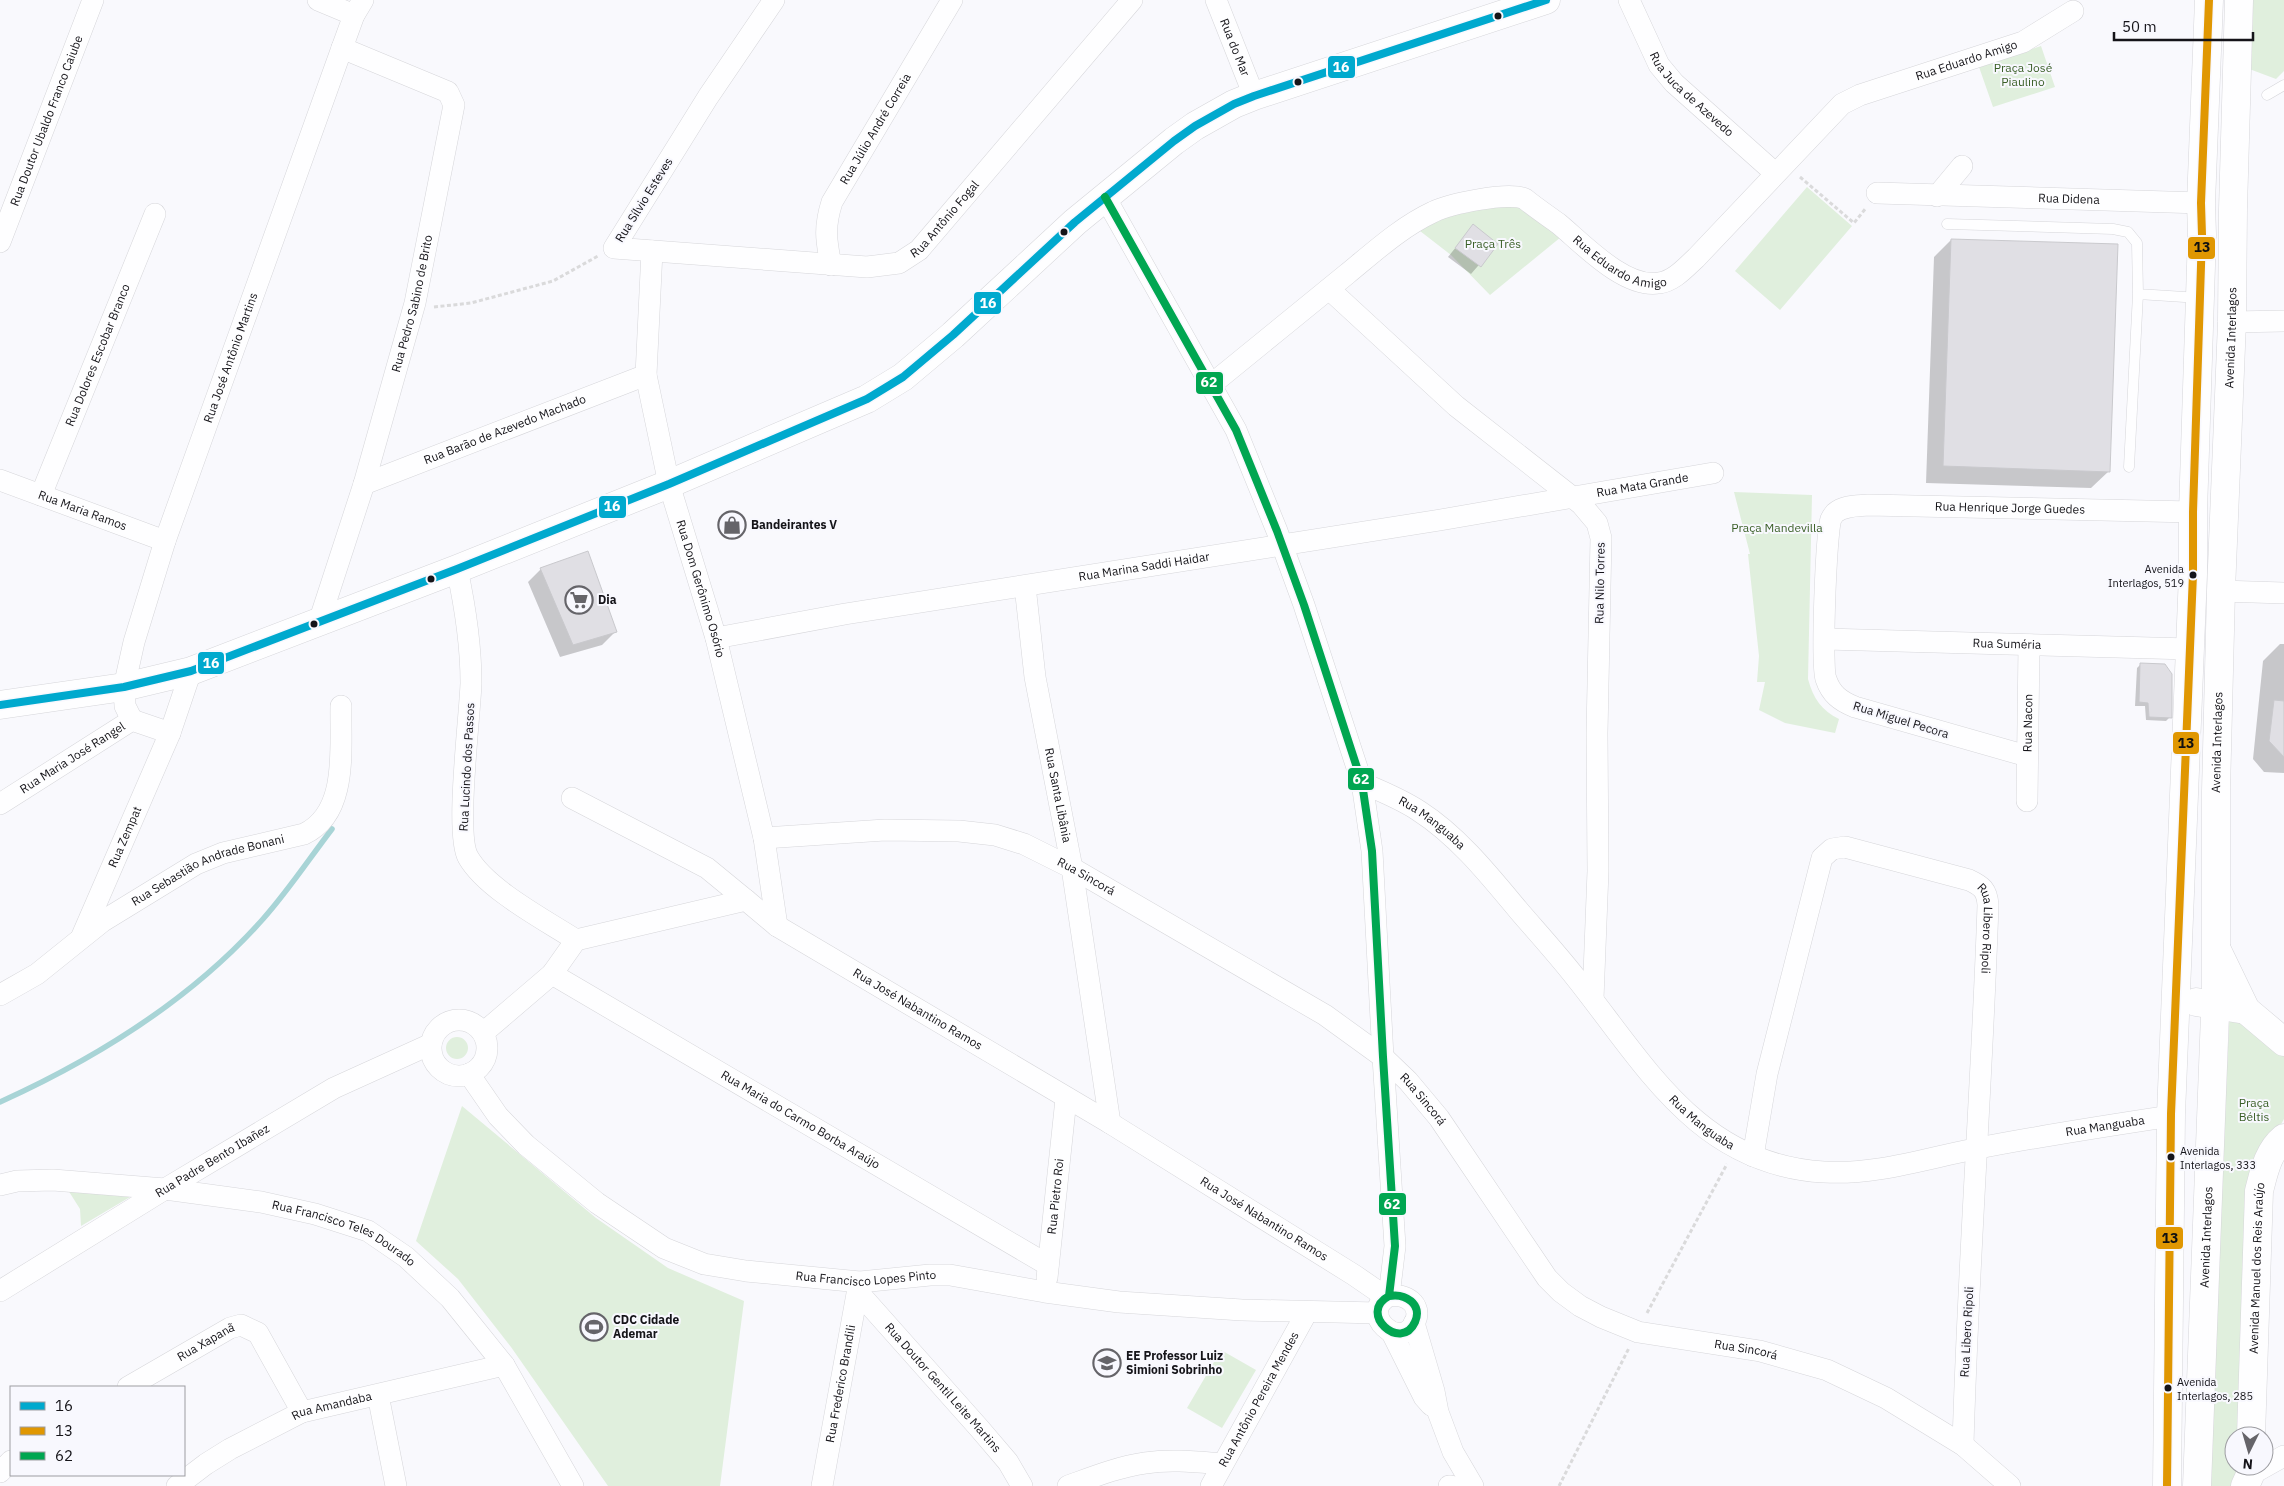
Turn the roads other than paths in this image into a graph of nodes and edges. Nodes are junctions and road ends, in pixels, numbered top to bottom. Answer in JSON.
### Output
{"nodes":[{"id":1,"x":93,"y":0,"type":"edge"},
{"id":2,"x":318,"y":0,"type":"edge"},
{"id":3,"x":774,"y":0,"type":"edge"},
{"id":4,"x":952,"y":0,"type":"edge"},
{"id":5,"x":1132,"y":0,"type":"edge"},
{"id":6,"x":1216,"y":0,"type":"edge"},
{"id":7,"x":1546,"y":0,"type":"edge"},
{"id":8,"x":1629,"y":0,"type":"edge"},
{"id":9,"x":2208,"y":0,"type":"edge"},
{"id":10,"x":2239,"y":0,"type":"edge"},
{"id":11,"x":359,"y":8,"type":"edge"},
{"id":12,"x":2073,"y":11,"type":"dead end"},
{"id":13,"x":342,"y":48,"type":"junction"},
{"id":14,"x":2284,"y":85,"type":"edge"},
{"id":15,"x":2267,"y":95,"type":"dead end"},
{"id":16,"x":1254,"y":96,"type":"junction"},
{"id":17,"x":1962,"y":166,"type":"dead end"},
{"id":18,"x":1780,"y":168,"type":"junction"},
{"id":19,"x":9,"y":189,"type":"edge"},
{"id":20,"x":1877,"y":193,"type":"road end"},
{"id":21,"x":1937,"y":196,"type":"junction"},
{"id":22,"x":1105,"y":197,"type":"junction"},
{"id":23,"x":2201,"y":203,"type":"junction"},
{"id":24,"x":155,"y":214,"type":"dead end"},
{"id":25,"x":1946,"y":224,"type":"dead end"},
{"id":26,"x":0,"y":242,"type":"edge"},
{"id":27,"x":614,"y":248,"type":"joint"},
{"id":28,"x":652,"y":251,"type":"junction"},
{"id":29,"x":831,"y":265,"type":"junction"},
{"id":30,"x":1329,"y":289,"type":"junction"},
{"id":31,"x":2138,"y":294,"type":"junction"},
{"id":32,"x":2201,"y":298,"type":"junction"},
{"id":33,"x":2232,"y":322,"type":"junction"},
{"id":34,"x":2284,"y":322,"type":"edge"},
{"id":35,"x":646,"y":375,"type":"junction"},
{"id":36,"x":1212,"y":384,"type":"junction"},
{"id":37,"x":2129,"y":467,"type":"dead end"},
{"id":38,"x":1713,"y":473,"type":"dead end"},
{"id":39,"x":0,"y":480,"type":"edge"},
{"id":40,"x":364,"y":484,"type":"junction"},
{"id":41,"x":669,"y":484,"type":"junction"},
{"id":42,"x":40,"y":495,"type":"junction"},
{"id":43,"x":1571,"y":497,"type":"junction"},
{"id":44,"x":2193,"y":512,"type":"junction"},
{"id":45,"x":1831,"y":519,"type":"joint"},
{"id":46,"x":165,"y":541,"type":"junction"},
{"id":47,"x":1282,"y":545,"type":"junction"},
{"id":48,"x":457,"y":569,"type":"junction"},
{"id":49,"x":1025,"y":586,"type":"junction"},
{"id":50,"x":2221,"y":591,"type":"junction"},
{"id":51,"x":2284,"y":593,"type":"edge"},
{"id":52,"x":319,"y":622,"type":"junction"},
{"id":53,"x":716,"y":638,"type":"junction"},
{"id":54,"x":1825,"y":638,"type":"junction"},
{"id":55,"x":2029,"y":645,"type":"junction"},
{"id":56,"x":2190,"y":650,"type":"junction"},
{"id":57,"x":191,"y":670,"type":"junction"},
{"id":58,"x":124,"y":687,"type":"junction"},
{"id":59,"x":0,"y":705,"type":"edge"},
{"id":60,"x":341,"y":706,"type":"dead end"},
{"id":61,"x":132,"y":720,"type":"junction"},
{"id":62,"x":170,"y":733,"type":"junction"},
{"id":63,"x":2028,"y":756,"type":"junction"},
{"id":64,"x":1362,"y":783,"type":"junction"},
{"id":65,"x":572,"y":798,"type":"dead end"},
{"id":66,"x":2027,"y":801,"type":"dead end"},
{"id":67,"x":0,"y":804,"type":"edge"},
{"id":68,"x":764,"y":838,"type":"junction"},
{"id":69,"x":1072,"y":868,"type":"junction"},
{"id":70,"x":746,"y":900,"type":"junction"},
{"id":71,"x":777,"y":926,"type":"junction"},
{"id":72,"x":576,"y":940,"type":"junction"},
{"id":73,"x":79,"y":943,"type":"junction"},
{"id":74,"x":2217,"y":950,"type":"junction"},
{"id":75,"x":552,"y":974,"type":"junction"},
{"id":76,"x":0,"y":996,"type":"edge"},
{"id":77,"x":1593,"y":999,"type":"junction"},
{"id":78,"x":2214,"y":1004,"type":"junction"},
{"id":79,"x":2246,"y":1010,"type":"junction"},
{"id":80,"x":2176,"y":1012,"type":"junction"},
{"id":81,"x":483,"y":1033,"type":"junction"},
{"id":82,"x":2284,"y":1042,"type":"edge"},
{"id":83,"x":431,"y":1044,"type":"junction"},
{"id":84,"x":1383,"y":1057,"type":"junction"},
{"id":85,"x":469,"y":1074,"type":"junction"},
{"id":86,"x":1066,"y":1099,"type":"junction"},
{"id":87,"x":2171,"y":1116,"type":"junction"},
{"id":88,"x":1110,"y":1124,"type":"junction"},
{"id":89,"x":2284,"y":1138,"type":"edge"},
{"id":90,"x":1977,"y":1148,"type":"junction"},
{"id":91,"x":1744,"y":1152,"type":"junction"},
{"id":92,"x":0,"y":1185,"type":"edge"},
{"id":93,"x":165,"y":1188,"type":"junction"},
{"id":94,"x":1396,"y":1246,"type":"junction"},
{"id":95,"x":1048,"y":1265,"type":"junction"},
{"id":96,"x":859,"y":1287,"type":"junction"},
{"id":97,"x":0,"y":1291,"type":"edge"},
{"id":98,"x":1045,"y":1292,"type":"junction"},
{"id":99,"x":1410,"y":1299,"type":"junction"},
{"id":100,"x":1307,"y":1312,"type":"junction"},
{"id":101,"x":1385,"y":1312,"type":"junction"},
{"id":102,"x":1414,"y":1323,"type":"junction"},
{"id":103,"x":504,"y":1365,"type":"junction"},
{"id":104,"x":130,"y":1386,"type":"edge"},
{"id":105,"x":378,"y":1395,"type":"junction"},
{"id":106,"x":302,"y":1412,"type":"junction"},
{"id":107,"x":1438,"y":1412,"type":"junction"},
{"id":108,"x":2251,"y":1426,"type":"edge"},
{"id":109,"x":1963,"y":1445,"type":"junction"},
{"id":110,"x":10,"y":1462,"type":"edge"},
{"id":111,"x":1222,"y":1464,"type":"junction"},
{"id":112,"x":0,"y":1472,"type":"edge"},
{"id":113,"x":177,"y":1486,"type":"edge"},
{"id":114,"x":396,"y":1486,"type":"edge"},
{"id":115,"x":573,"y":1486,"type":"edge"},
{"id":116,"x":822,"y":1486,"type":"edge"},
{"id":117,"x":1022,"y":1486,"type":"edge"},
{"id":118,"x":1068,"y":1486,"type":"edge"},
{"id":119,"x":1211,"y":1486,"type":"edge"},
{"id":120,"x":1473,"y":1486,"type":"edge"},
{"id":121,"x":2010,"y":1486,"type":"edge"},
{"id":122,"x":2167,"y":1486,"type":"edge"},
{"id":123,"x":2198,"y":1486,"type":"edge"}],
"edges":[{"from":1,"to":19,"type":"street","name":"Rua Doutor Ubaldo Franco Caiube"},
{"from":2,"to":11,"type":"street"},
{"from":3,"to":27,"type":"street","name":"Rua Sílvio Esteves"},
{"from":4,"to":29,"type":"street","name":"Rua Júlio André Correia"},
{"from":5,"to":29,"type":"street","name":"Rua Antônio Fogal"},
{"from":6,"to":16,"type":"street","name":"Rua do Mar"},
{"from":7,"to":16,"type":"main road"},
{"from":8,"to":18,"type":"street","name":"Rua Juca de Azevedo"},
{"from":9,"to":23,"type":"main road"},
{"from":10,"to":33,"type":"main road","name":"Avenida Interlagos"},
{"from":11,"to":13,"type":"street","name":"Rua José Antônio Martins"},
{"from":12,"to":18,"type":"street","name":"Rua Eduardo Amigo"},
{"from":13,"to":40,"type":"street","name":"Rua Pedro Sabino de Brito"},
{"from":13,"to":46,"type":"street","name":"Rua José Antônio Martins"},
{"from":14,"to":15,"type":"lane"},
{"from":16,"to":22,"type":"main road"},
{"from":17,"to":21,"type":"street"},
{"from":18,"to":30,"type":"street","name":"Rua Eduardo Amigo"},
{"from":19,"to":26,"type":"street","name":"Rua Doutor Ubaldo Franco Caiube"},
{"from":20,"to":21,"type":"street","name":"Rua Didena"},
{"from":21,"to":23,"type":"street","name":"Rua Didena"},
{"from":22,"to":36,"type":"street"},
{"from":22,"to":41,"type":"main road"},
{"from":23,"to":32,"type":"main road"},
{"from":24,"to":42,"type":"street","name":"Rua Dolores Escobar Branco"},
{"from":25,"to":31,"type":"lane"},
{"from":27,"to":28,"type":"street","name":"Rua Antônio Fogal"},
{"from":28,"to":29,"type":"street","name":"Rua Antônio Fogal"},
{"from":28,"to":35,"type":"street","name":"Rua Dom Gerônimo Osório"},
{"from":30,"to":36,"type":"street","name":"Rua Eduardo Amigo"},
{"from":30,"to":43,"type":"street","name":"Rua Nilo Torres"},
{"from":31,"to":32,"type":"lane"},
{"from":31,"to":37,"type":"lane"},
{"from":32,"to":44,"type":"main road"},
{"from":33,"to":34,"type":"street"},
{"from":33,"to":50,"type":"main road","name":"Avenida Interlagos"},
{"from":35,"to":40,"type":"street","name":"Rua Barão de Azevedo Machado"},
{"from":35,"to":41,"type":"street","name":"Rua Dom Gerônimo Osório"},
{"from":36,"to":47,"type":"street"},
{"from":38,"to":43,"type":"street","name":"Rua Mata Grande"},
{"from":39,"to":42,"type":"street","name":"Rua Maria Ramos"},
{"from":40,"to":52,"type":"street","name":"Rua Pedro Sabino de Brito"},
{"from":41,"to":48,"type":"main road"},
{"from":41,"to":53,"type":"street","name":"Rua Dom Gerônimo Osório"},
{"from":42,"to":46,"type":"street","name":"Rua Maria Ramos"},
{"from":43,"to":47,"type":"street","name":"Rua Marina Saddi Haidar"},
{"from":43,"to":77,"type":"street","name":"Rua Nilo Torres"},
{"from":44,"to":45,"type":"street","name":"Rua Henrique Jorge Guedes"},
{"from":44,"to":56,"type":"main road"},
{"from":45,"to":54,"type":"street","name":"Rua Miguel Pecora"},
{"from":46,"to":58,"type":"street","name":"Rua José Antônio Martins"},
{"from":47,"to":49,"type":"street","name":"Rua Marina Saddi Haidar"},
{"from":47,"to":64,"type":"street"},
{"from":48,"to":52,"type":"main road"},
{"from":48,"to":72,"type":"street","name":"Rua Lucindo dos Passos"},
{"from":49,"to":53,"type":"street","name":"Rua Marina Saddi Haidar"},
{"from":49,"to":69,"type":"street","name":"Rua Santa Libânia"},
{"from":50,"to":51,"type":"street"},
{"from":50,"to":74,"type":"main road","name":"Avenida Interlagos"},
{"from":52,"to":57,"type":"main road"},
{"from":53,"to":68,"type":"street","name":"Rua Dom Gerônimo Osório"},
{"from":54,"to":55,"type":"street","name":"Rua Suméria"},
{"from":54,"to":63,"type":"street","name":"Rua Miguel Pecora"},
{"from":55,"to":56,"type":"street","name":"Rua Suméria"},
{"from":55,"to":63,"type":"street","name":"Rua Nacon"},
{"from":56,"to":80,"type":"main road"},
{"from":57,"to":58,"type":"main road"},
{"from":57,"to":62,"type":"street"},
{"from":58,"to":59,"type":"main road"},
{"from":58,"to":61,"type":"street","name":"Rua José Antônio Martins"},
{"from":60,"to":73,"type":"street","name":"Rua Sebastião Andrade Bonani"},
{"from":61,"to":62,"type":"street","name":"Rua Maria José Rangel"},
{"from":61,"to":67,"type":"street","name":"Rua Maria José Rangel"},
{"from":62,"to":73,"type":"street","name":"Rua Zempat"},
{"from":63,"to":66,"type":"street","name":"Rua Nacon"},
{"from":64,"to":77,"type":"street","name":"Rua Manguaba"},
{"from":64,"to":84,"type":"street"},
{"from":65,"to":70,"type":"street","name":"Rua José Nabantino Ramos"},
{"from":68,"to":69,"type":"street","name":"Rua Sincorá"},
{"from":68,"to":71,"type":"street","name":"Rua Dom Gerônimo Osório"},
{"from":69,"to":84,"type":"street","name":"Rua Sincorá"},
{"from":69,"to":88,"type":"street","name":"Rua Santa Libânia"},
{"from":70,"to":71,"type":"street","name":"Rua José Nabantino Ramos"},
{"from":70,"to":72,"type":"street"},
{"from":71,"to":86,"type":"street","name":"Rua José Nabantino Ramos"},
{"from":72,"to":75,"type":"street"},
{"from":73,"to":76,"type":"street","name":"Rua Sebastião Andrade Bonani"},
{"from":74,"to":78,"type":"main road","name":"Avenida Interlagos"},
{"from":74,"to":79,"type":"main road"},
{"from":75,"to":81,"type":"street"},
{"from":75,"to":95,"type":"street","name":"Rua Maria do Carmo Borba Araújo"},
{"from":77,"to":91,"type":"street","name":"Rua Manguaba"},
{"from":78,"to":79,"type":"main road"},
{"from":78,"to":80,"type":"main road"},
{"from":78,"to":123,"type":"main road","name":"Avenida Interlagos"},
{"from":79,"to":82,"type":"main road"},
{"from":80,"to":87,"type":"main road"},
{"from":81,"to":83,"type":"street"},
{"from":81,"to":85,"type":"street"},
{"from":83,"to":85,"type":"street"},
{"from":83,"to":93,"type":"street","name":"Rua Padre Bento Ibañez"},
{"from":84,"to":94,"type":"street"},
{"from":84,"to":109,"type":"street","name":"Rua Sincorá"},
{"from":85,"to":96,"type":"street","name":"Rua Francisco Lopes Pinto"},
{"from":86,"to":88,"type":"street","name":"Rua José Nabantino Ramos"},
{"from":86,"to":95,"type":"street","name":"Rua Pietro Roi"},
{"from":87,"to":90,"type":"street","name":"Rua Manguaba"},
{"from":87,"to":122,"type":"main road"},
{"from":88,"to":101,"type":"street","name":"Rua José Nabantino Ramos"},
{"from":89,"to":108,"type":"main road","name":"Avenida Manuel dos Reis Araújo"},
{"from":90,"to":91,"type":"street","name":"Rua Manguaba"},
{"from":90,"to":91,"type":"street","name":"Rua Libero Ripoli"},
{"from":90,"to":109,"type":"street","name":"Rua Libero Ripoli"},
{"from":92,"to":93,"type":"street","name":"Rua Francisco Teles Dourado"},
{"from":93,"to":97,"type":"street","name":"Rua Padre Bento Ibañez"},
{"from":93,"to":103,"type":"street","name":"Rua Francisco Teles Dourado"},
{"from":94,"to":99,"type":"street"},
{"from":94,"to":101,"type":"street"},
{"from":95,"to":98,"type":"street","name":"Rua Pietro Roi"},
{"from":96,"to":98,"type":"street","name":"Rua Francisco Lopes Pinto"},
{"from":96,"to":116,"type":"street","name":"Rua Frederico Brandili"},
{"from":96,"to":117,"type":"street","name":"Rua Doutor Gentil Leite Martins"},
{"from":98,"to":100,"type":"street","name":"Rua Francisco Lopes Pinto"},
{"from":99,"to":101,"type":"street"},
{"from":99,"to":102,"type":"street"},
{"from":100,"to":101,"type":"street","name":"Rua Francisco Lopes Pinto"},
{"from":100,"to":111,"type":"street","name":"Rua Antônio Pereira Mendes"},
{"from":101,"to":102,"type":"street"},
{"from":101,"to":107,"type":"street"},
{"from":102,"to":107,"type":"street"},
{"from":103,"to":105,"type":"street","name":"Rua Amandaba"},
{"from":103,"to":115,"type":"street","name":"Rua Francisco Teles Dourado"},
{"from":104,"to":106,"type":"street","name":"Rua Xapanã"},
{"from":105,"to":106,"type":"street","name":"Rua Amandaba"},
{"from":105,"to":114,"type":"street"},
{"from":106,"to":113,"type":"street","name":"Rua Amandaba"},
{"from":107,"to":120,"type":"street"},
{"from":109,"to":121,"type":"street","name":"Rua Sincorá"},
{"from":110,"to":112,"type":"street"},
{"from":111,"to":118,"type":"street"},
{"from":111,"to":119,"type":"street","name":"Rua Antônio Pereira Mendes"}]}
